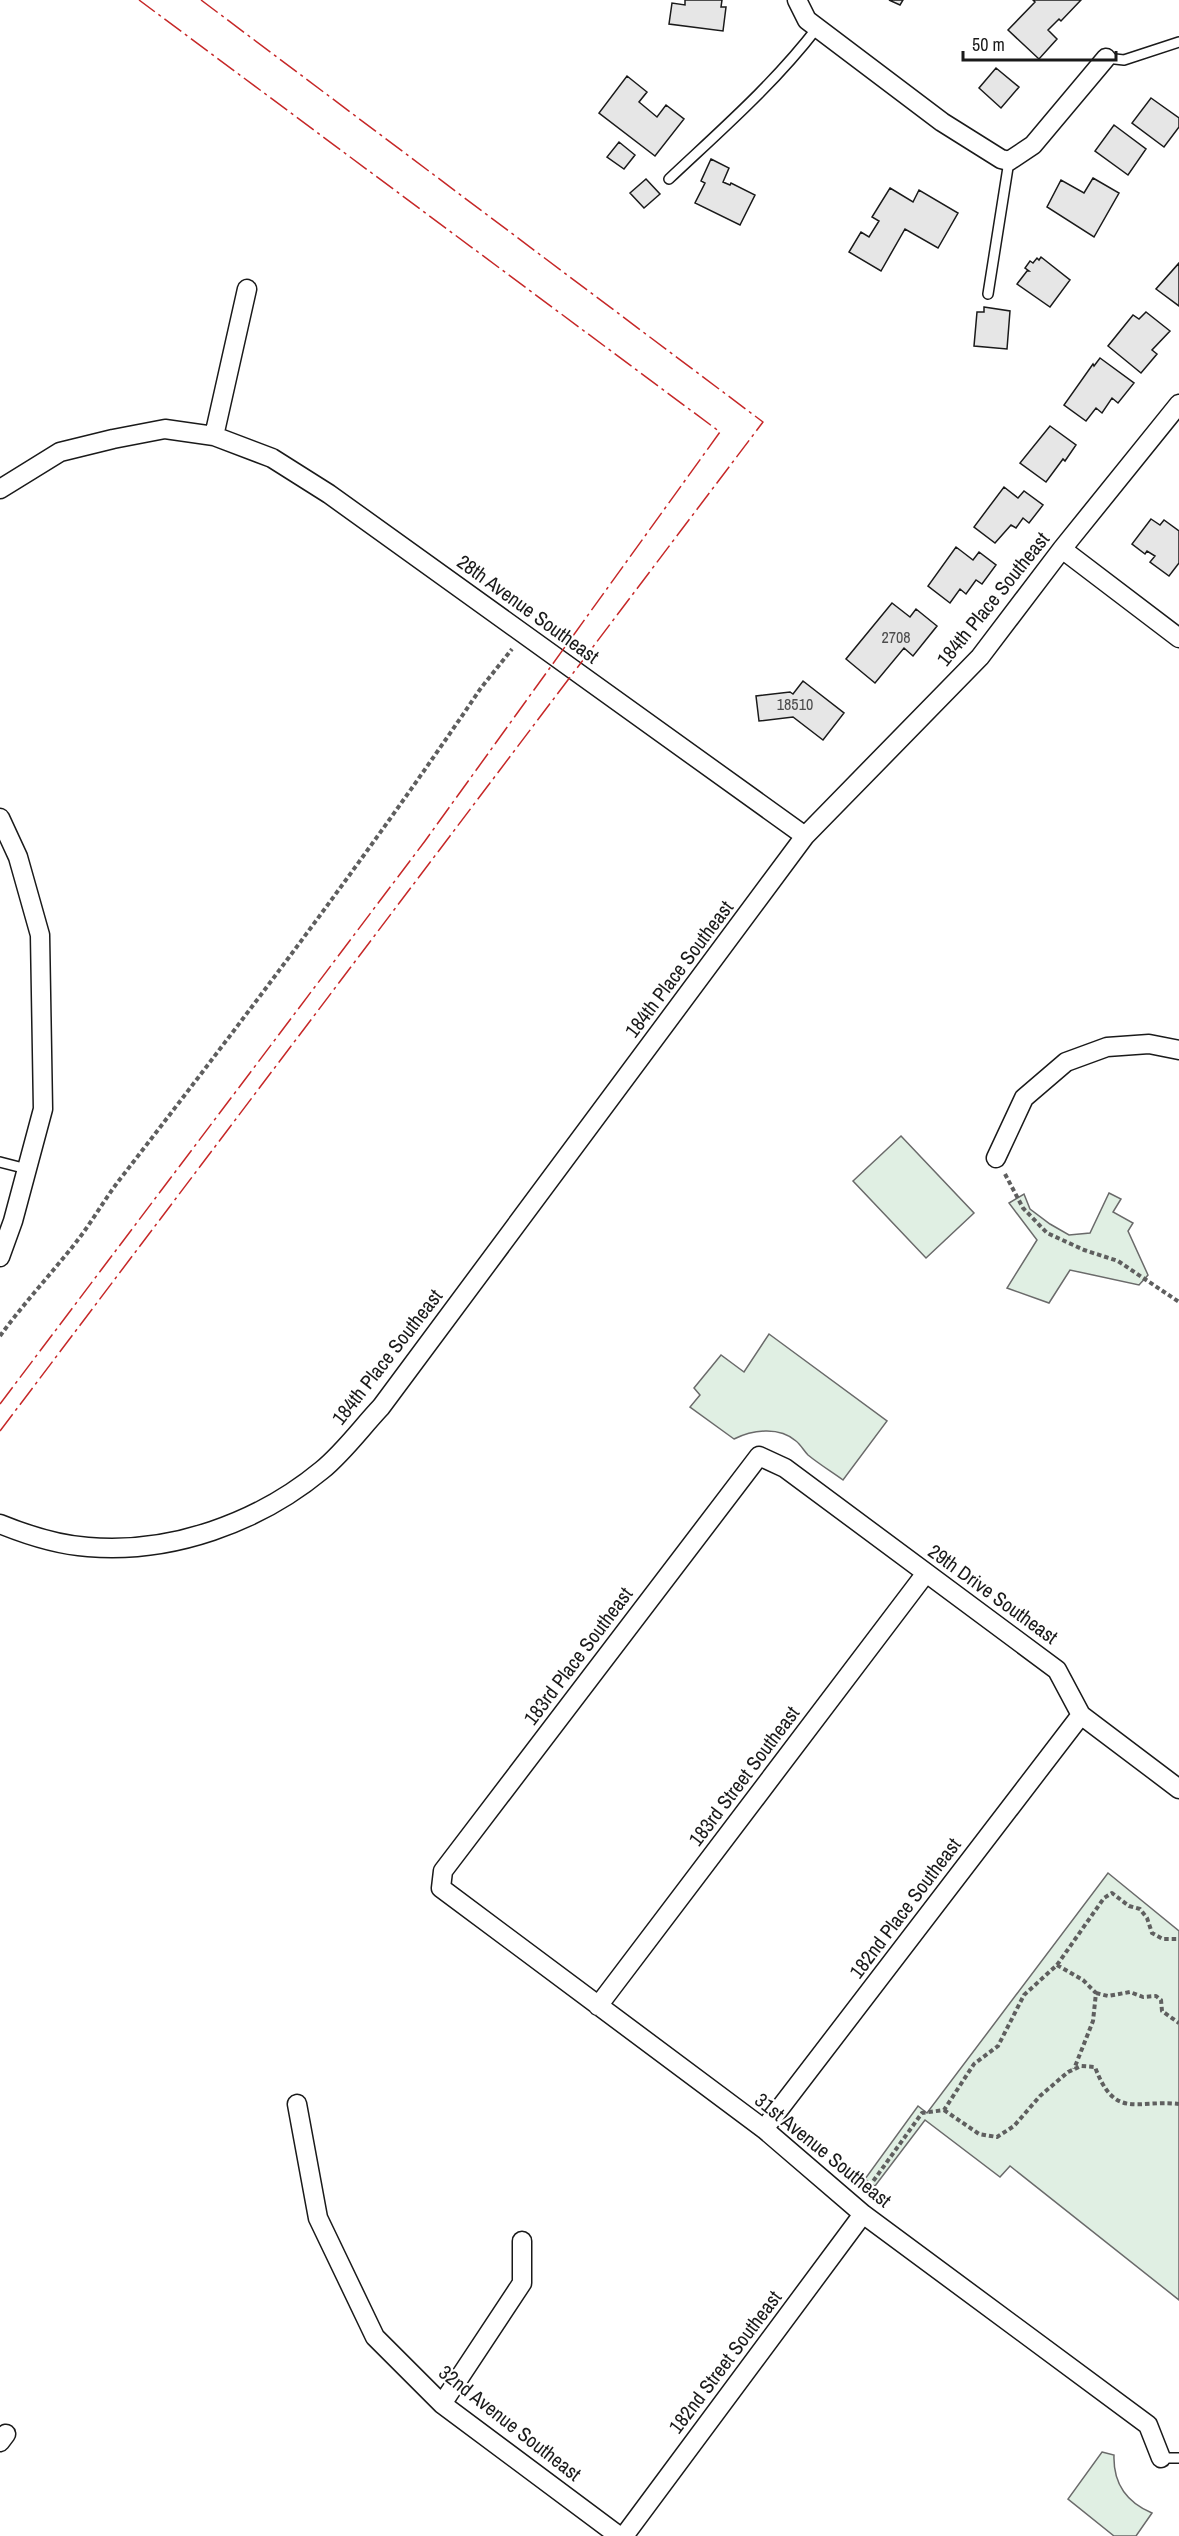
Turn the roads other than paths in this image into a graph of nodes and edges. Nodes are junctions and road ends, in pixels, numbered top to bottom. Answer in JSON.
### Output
{"nodes":[{"id":1,"x":797,"y":0,"type":"edge"},
{"id":2,"x":817,"y":28,"type":"junction"},
{"id":3,"x":1179,"y":42,"type":"edge"},
{"id":4,"x":1106,"y":58,"type":"joint"},
{"id":5,"x":1009,"y":161,"type":"junction"},
{"id":6,"x":669,"y":179,"type":"dead end"},
{"id":7,"x":247,"y":289,"type":"dead end"},
{"id":8,"x":988,"y":294,"type":"dead end"},
{"id":9,"x":1179,"y":404,"type":"edge"},
{"id":10,"x":214,"y":436,"type":"junction"},
{"id":11,"x":0,"y":489,"type":"edge"},
{"id":12,"x":1062,"y":549,"type":"junction"},
{"id":13,"x":1179,"y":638,"type":"edge"},
{"id":14,"x":0,"y":818,"type":"edge"},
{"id":15,"x":806,"y":836,"type":"junction"},
{"id":16,"x":1179,"y":1050,"type":"edge"},
{"id":17,"x":996,"y":1158,"type":"road end"},
{"id":18,"x":0,"y":1162,"type":"edge"},
{"id":19,"x":27,"y":1169,"type":"junction"},
{"id":20,"x":0,"y":1257,"type":"edge"},
{"id":21,"x":759,"y":1455,"type":"joint"},
{"id":22,"x":0,"y":1524,"type":"edge"},
{"id":23,"x":926,"y":1573,"type":"junction"},
{"id":24,"x":1081,"y":1715,"type":"junction"},
{"id":25,"x":1179,"y":1789,"type":"edge"},
{"id":26,"x":441,"y":1888,"type":"joint"},
{"id":27,"x":598,"y":2006,"type":"junction"},
{"id":28,"x":297,"y":2104,"type":"dead end"},
{"id":29,"x":764,"y":2129,"type":"junction"},
{"id":30,"x":863,"y":2214,"type":"junction"},
{"id":31,"x":522,"y":2241,"type":"dead end"},
{"id":32,"x":442,"y":2404,"type":"junction"},
{"id":33,"x":1170,"y":2458,"type":"edge"},
{"id":34,"x":622,"y":2536,"type":"edge"}],
"edges":[{"from":1,"to":2,"type":"street"},
{"from":2,"to":5,"type":"street"},
{"from":2,"to":6,"type":"lane"},
{"from":3,"to":4,"type":"lane"},
{"from":4,"to":5,"type":"street"},
{"from":5,"to":8,"type":"lane"},
{"from":7,"to":10,"type":"street"},
{"from":9,"to":12,"type":"street","name":"184th Place Southeast"},
{"from":10,"to":11,"type":"street","name":"28th Avenue Southeast"},
{"from":10,"to":15,"type":"street","name":"28th Avenue Southeast"},
{"from":12,"to":13,"type":"street"},
{"from":12,"to":15,"type":"street","name":"184th Place Southeast"},
{"from":14,"to":19,"type":"street"},
{"from":15,"to":22,"type":"street","name":"184th Place Southeast"},
{"from":16,"to":17,"type":"street"},
{"from":18,"to":19,"type":"lane"},
{"from":19,"to":20,"type":"street"},
{"from":21,"to":23,"type":"street","name":"29th Drive Southeast"},
{"from":21,"to":26,"type":"street","name":"183rd Place Southeast"},
{"from":23,"to":24,"type":"street","name":"29th Drive Southeast"},
{"from":23,"to":27,"type":"street","name":"183rd Street Southeast"},
{"from":24,"to":25,"type":"street","name":"29th Drive Southeast"},
{"from":24,"to":29,"type":"street","name":"182nd Place Southeast"},
{"from":26,"to":27,"type":"street","name":"31st Avenue Southeast"},
{"from":27,"to":29,"type":"street","name":"31st Avenue Southeast"},
{"from":28,"to":32,"type":"street","name":"32nd Avenue Southeast"},
{"from":29,"to":30,"type":"street","name":"31st Avenue Southeast"},
{"from":30,"to":33,"type":"street","name":"31st Avenue Southeast"},
{"from":30,"to":34,"type":"street","name":"182nd Street Southeast"},
{"from":31,"to":32,"type":"street"},
{"from":32,"to":34,"type":"street","name":"32nd Avenue Southeast"}]}
